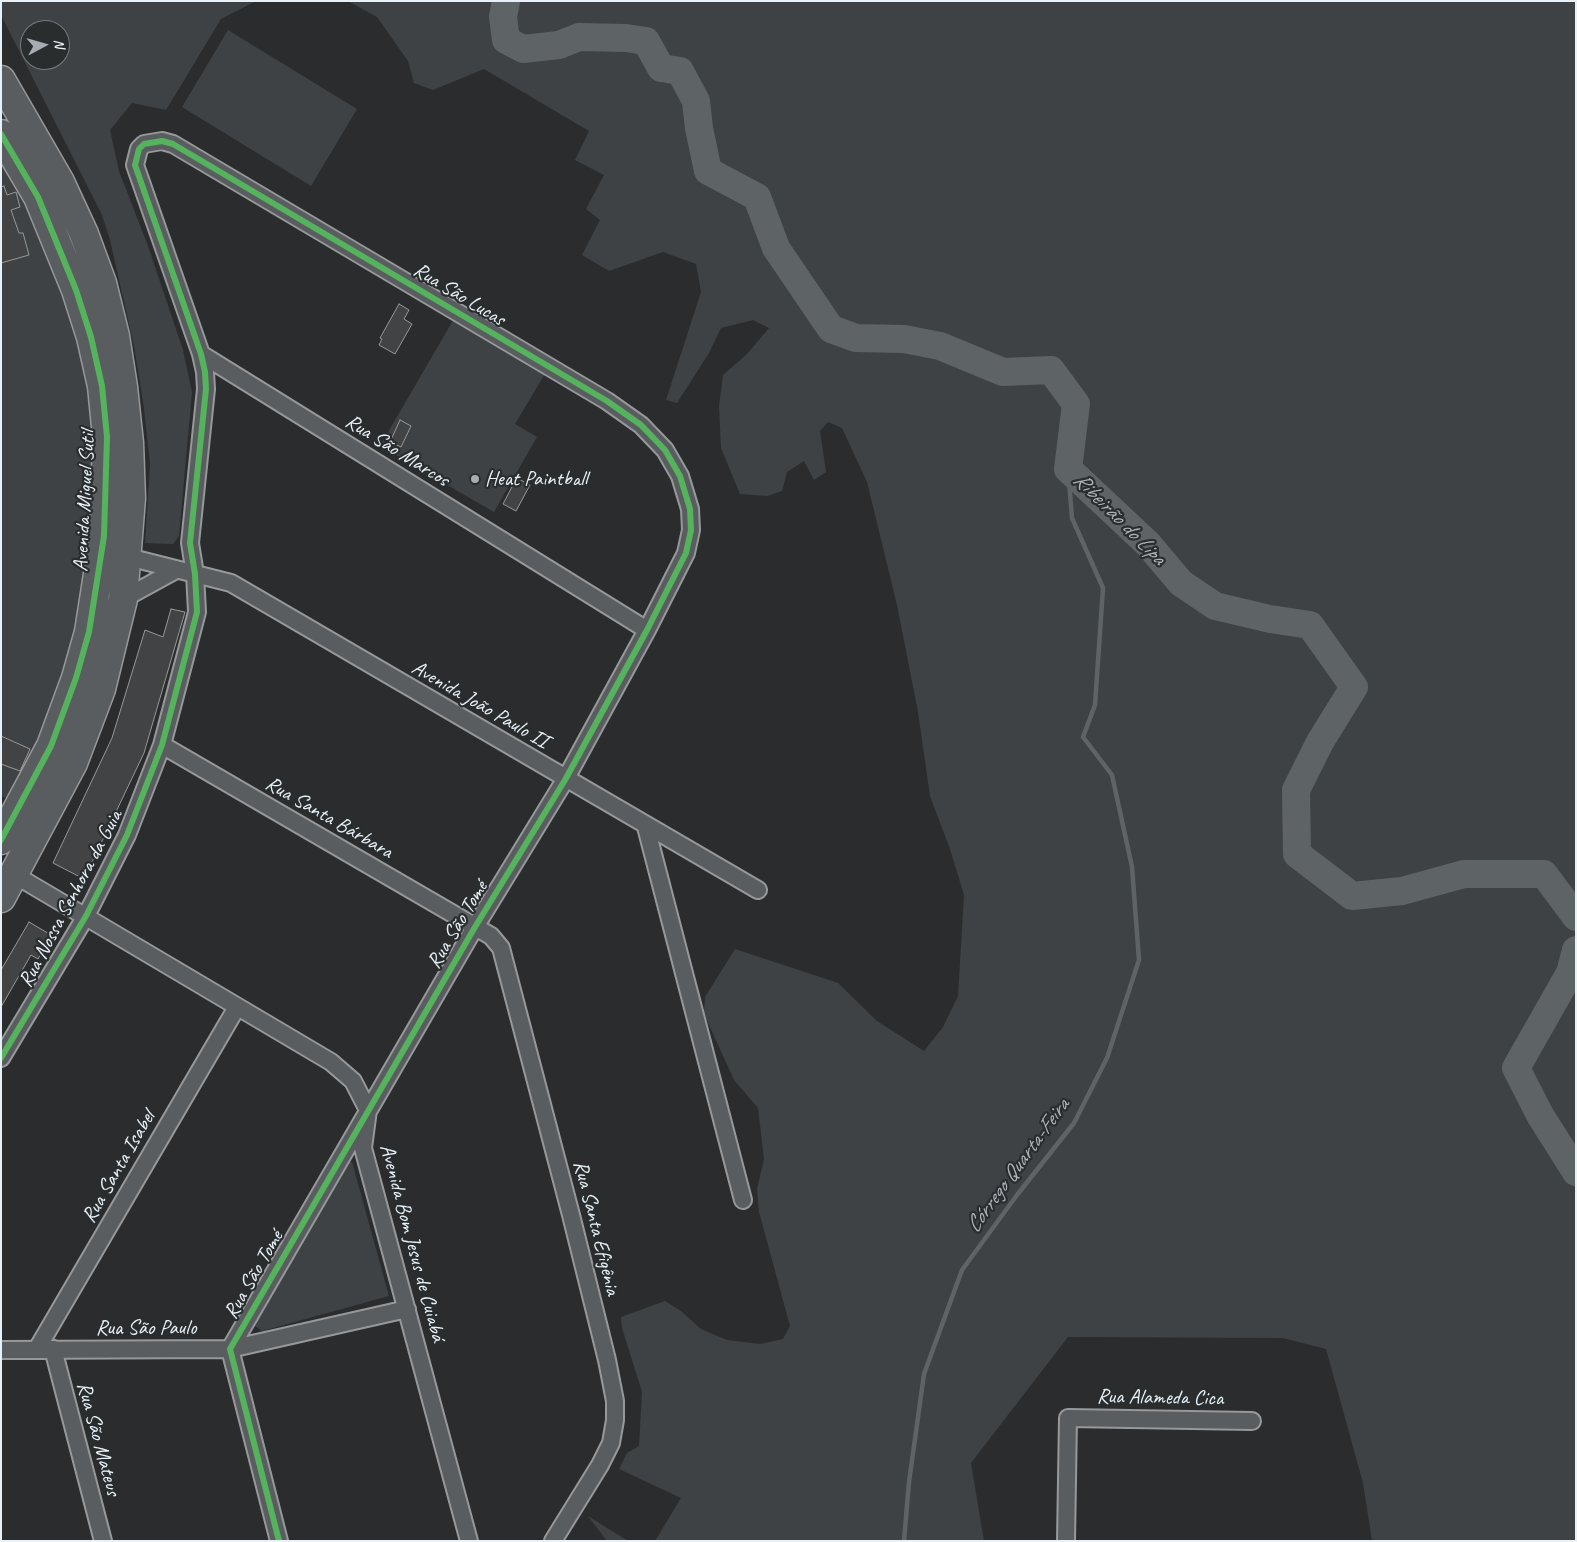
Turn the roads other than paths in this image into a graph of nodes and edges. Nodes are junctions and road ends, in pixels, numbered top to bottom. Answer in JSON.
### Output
{"nodes":[{"id":1,"x":1,"y":80,"type":"edge"},
{"id":2,"x":1,"y":134,"type":"edge"},
{"id":3,"x":173,"y":144,"type":"joint"},
{"id":4,"x":201,"y":354,"type":"junction"},
{"id":5,"x":690,"y":509,"type":"joint"},
{"id":6,"x":128,"y":558,"type":"junction"},
{"id":7,"x":176,"y":570,"type":"junction"},
{"id":8,"x":195,"y":574,"type":"junction"},
{"id":9,"x":124,"y":599,"type":"junction"},
{"id":10,"x":647,"y":630,"type":"junction"},
{"id":11,"x":162,"y":745,"type":"junction"},
{"id":12,"x":565,"y":780,"type":"junction"},
{"id":13,"x":646,"y":827,"type":"junction"},
{"id":14,"x":1,"y":840,"type":"edge"},
{"id":15,"x":15,"y":875,"type":"junction"},
{"id":16,"x":758,"y":890,"type":"dead end"},
{"id":17,"x":1,"y":898,"type":"edge"},
{"id":18,"x":86,"y":916,"type":"junction"},
{"id":19,"x":475,"y":927,"type":"junction"},
{"id":20,"x":238,"y":1007,"type":"junction"},
{"id":21,"x":1,"y":1058,"type":"edge"},
{"id":22,"x":368,"y":1110,"type":"junction"},
{"id":23,"x":743,"y":1200,"type":"dead end"},
{"id":24,"x":407,"y":1309,"type":"junction"},
{"id":25,"x":44,"y":1349,"type":"junction"},
{"id":26,"x":230,"y":1349,"type":"junction"},
{"id":27,"x":1,"y":1350,"type":"edge"},
{"id":28,"x":1252,"y":1421,"type":"dead end"},
{"id":29,"x":103,"y":1541,"type":"edge"},
{"id":30,"x":279,"y":1541,"type":"edge"},
{"id":31,"x":469,"y":1541,"type":"edge"},
{"id":32,"x":553,"y":1541,"type":"edge"},
{"id":33,"x":1066,"y":1541,"type":"edge"}],
"edges":[{"from":1,"to":6,"type":"highway","name":"Avenida Miguel Sutil"},
{"from":2,"to":14,"type":"highway","name":"Avenida Miguel Sutil"},
{"from":3,"to":4,"type":"street","name":"Rua Nossa Senhora da Guia"},
{"from":3,"to":5,"type":"street","name":"Rua São Lucas"},
{"from":4,"to":8,"type":"street","name":"Rua Nossa Senhora da Guia"},
{"from":4,"to":10,"type":"street","name":"Rua São Marcos"},
{"from":5,"to":10,"type":"street","name":"Rua São Tomé"},
{"from":6,"to":7,"type":"street","name":"Avenida João Paulo II"},
{"from":6,"to":9,"type":"highway","name":"Avenida Miguel Sutil"},
{"from":7,"to":8,"type":"street","name":"Avenida João Paulo II"},
{"from":7,"to":9,"type":"street"},
{"from":8,"to":11,"type":"street","name":"Rua Nossa Senhora da Guia"},
{"from":8,"to":12,"type":"street","name":"Avenida João Paulo II"},
{"from":9,"to":15,"type":"highway","name":"Avenida Miguel Sutil"},
{"from":10,"to":12,"type":"street","name":"Rua São Tomé"},
{"from":11,"to":18,"type":"street","name":"Rua Nossa Senhora da Guia"},
{"from":11,"to":19,"type":"street","name":"Rua Santa Bárbara"},
{"from":12,"to":13,"type":"street","name":"Avenida João Paulo II"},
{"from":12,"to":19,"type":"street","name":"Rua São Tomé"},
{"from":13,"to":16,"type":"street","name":"Avenida João Paulo II"},
{"from":13,"to":23,"type":"street"},
{"from":15,"to":17,"type":"highway","name":"Avenida Miguel Sutil"},
{"from":15,"to":18,"type":"street"},
{"from":18,"to":20,"type":"street"},
{"from":18,"to":21,"type":"street","name":"Rua Nossa Senhora da Guia"},
{"from":19,"to":22,"type":"street","name":"Rua São Tomé"},
{"from":19,"to":32,"type":"street","name":"Rua Santa Efigênia"},
{"from":20,"to":22,"type":"street"},
{"from":20,"to":25,"type":"street","name":"Rua Santa Isabel"},
{"from":22,"to":24,"type":"street","name":"Avenida Bom Jesus de Cuiabá"},
{"from":22,"to":26,"type":"street","name":"Rua São Tomé"},
{"from":24,"to":26,"type":"street","name":"Rua São Paulo"},
{"from":24,"to":31,"type":"street","name":"Avenida Bom Jesus de Cuiabá"},
{"from":25,"to":26,"type":"street","name":"Rua São Paulo"},
{"from":25,"to":27,"type":"street","name":"Rua São Paulo"},
{"from":25,"to":29,"type":"street","name":"Rua São Mateus"},
{"from":26,"to":30,"type":"street"},
{"from":28,"to":33,"type":"street","name":"Rua Alameda Cica"}]}
